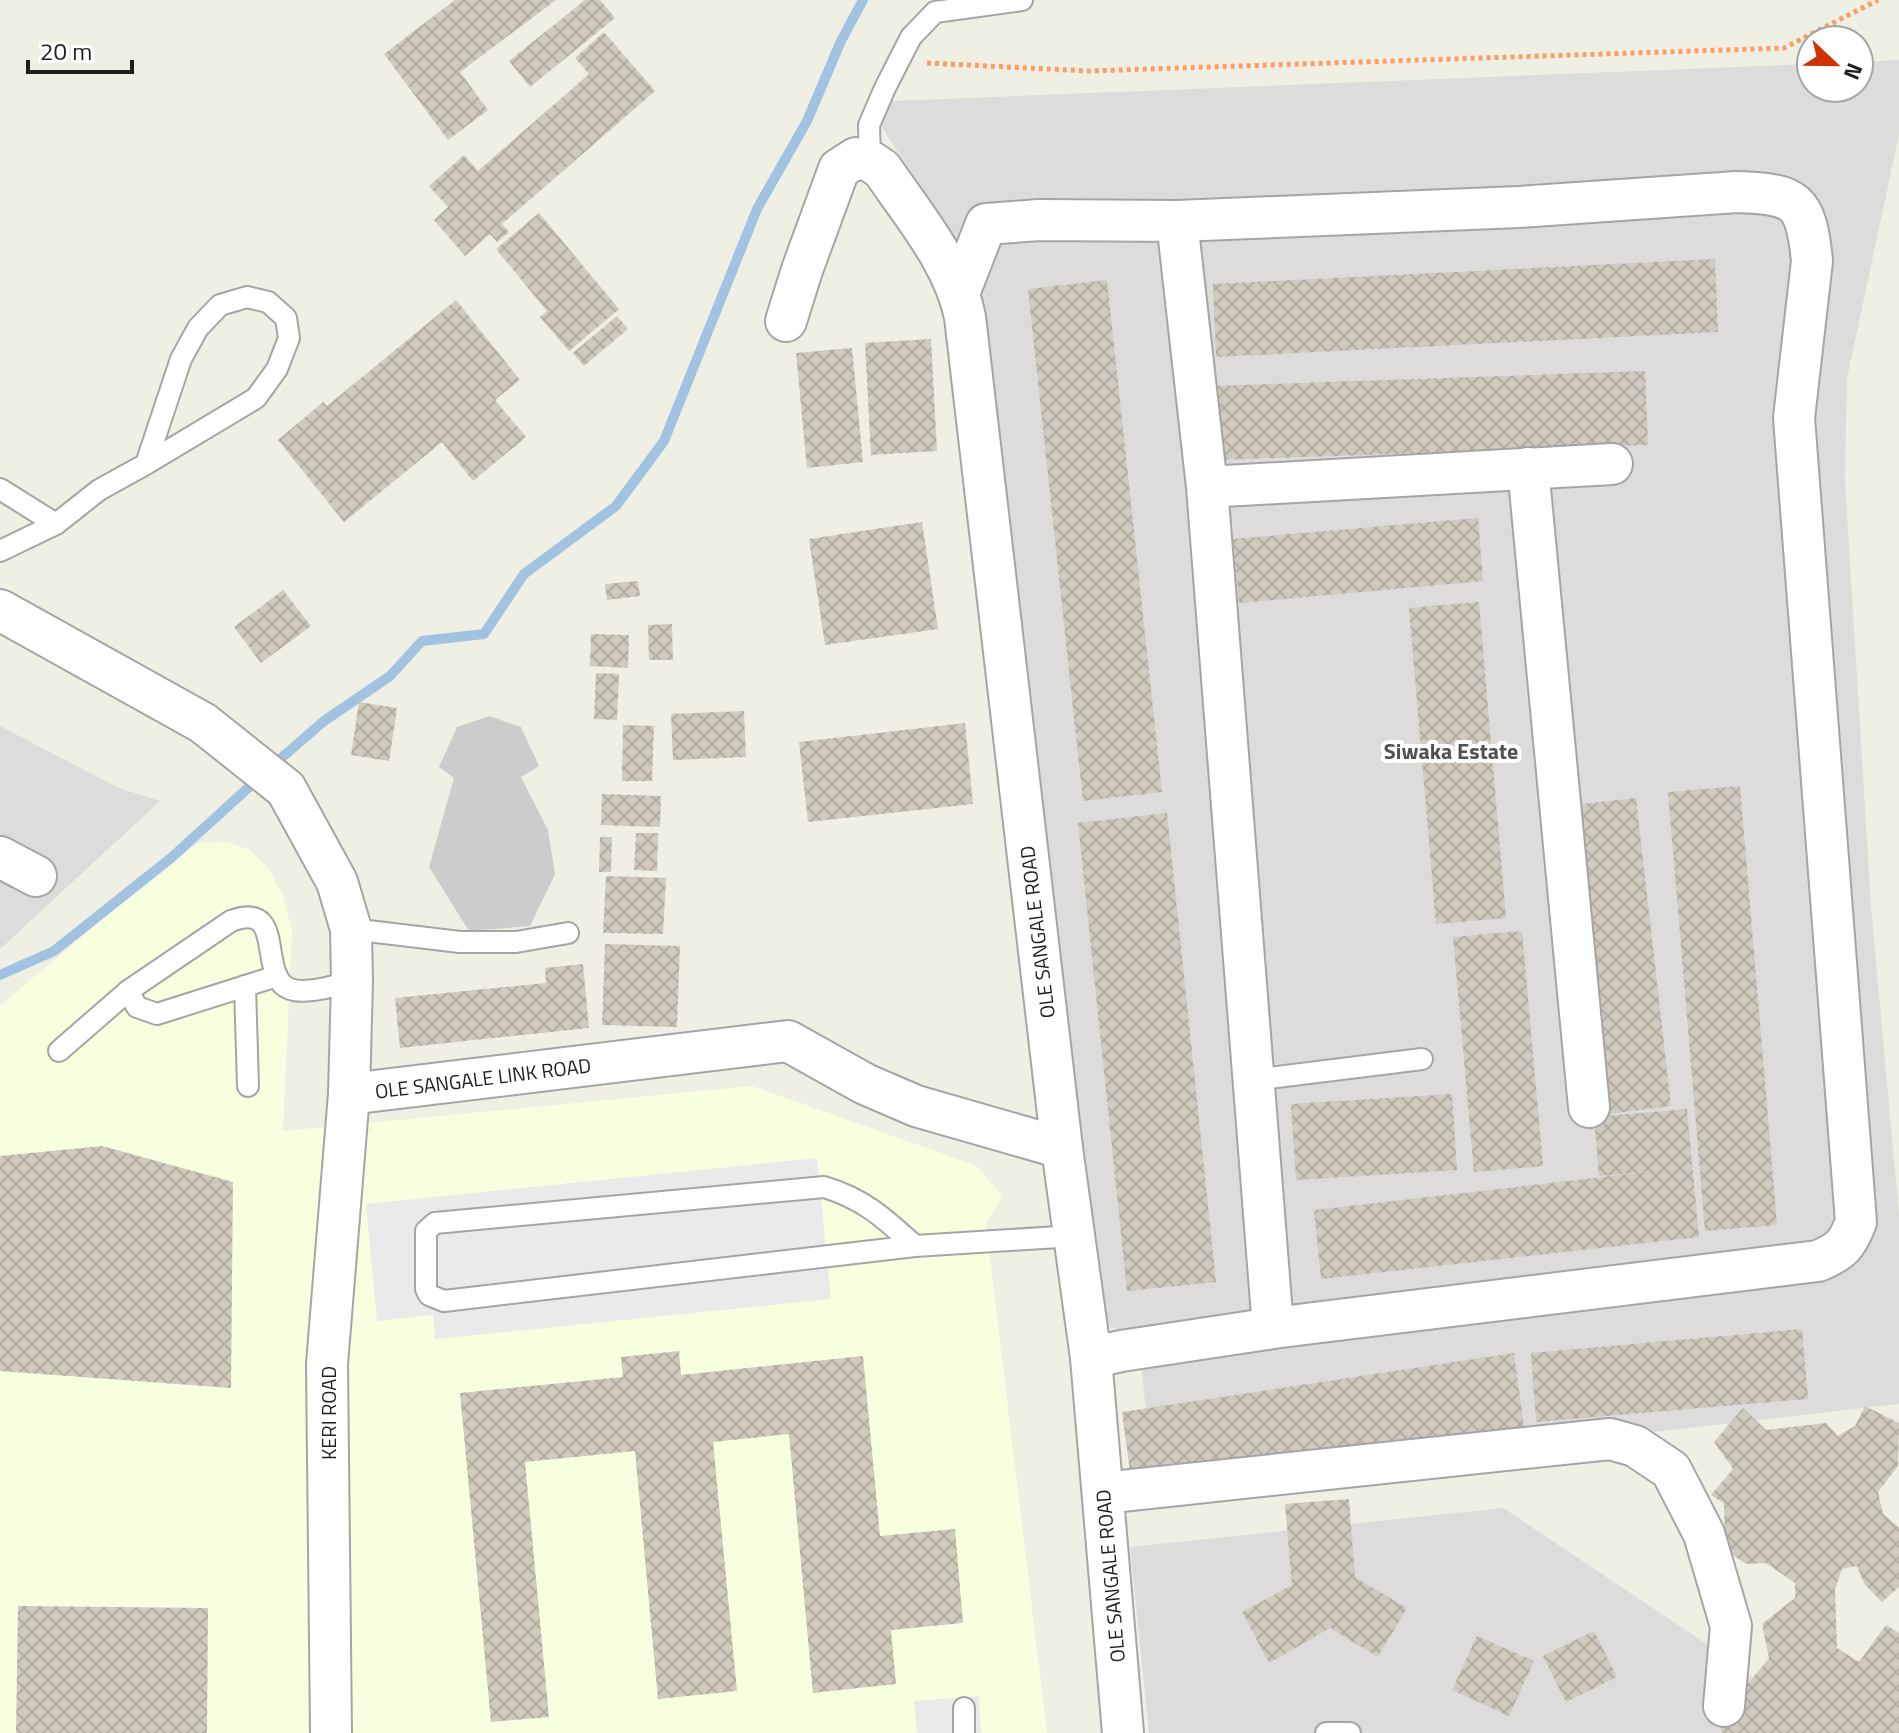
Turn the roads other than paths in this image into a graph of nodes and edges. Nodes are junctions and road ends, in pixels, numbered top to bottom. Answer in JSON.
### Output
{"nodes":[{"id":1,"x":1022,"y":0,"type":"edge"},
{"id":2,"x":870,"y":161,"type":"junction"},
{"id":3,"x":1177,"y":221,"type":"junction"},
{"id":4,"x":960,"y":291,"type":"junction"},
{"id":5,"x":786,"y":321,"type":"dead end"},
{"id":6,"x":146,"y":464,"type":"junction"},
{"id":7,"x":1612,"y":464,"type":"dead end"},
{"id":8,"x":1528,"y":468,"type":"junction"},
{"id":9,"x":1207,"y":487,"type":"junction"},
{"id":10,"x":0,"y":489,"type":"edge"},
{"id":11,"x":56,"y":524,"type":"junction"},
{"id":12,"x":0,"y":551,"type":"edge"},
{"id":13,"x":0,"y":610,"type":"edge"},
{"id":14,"x":0,"y":857,"type":"edge"},
{"id":15,"x":36,"y":876,"type":"dead end"},
{"id":16,"x":351,"y":929,"type":"junction"},
{"id":17,"x":568,"y":933,"type":"dead end"},
{"id":18,"x":277,"y":976,"type":"junction"},
{"id":19,"x":352,"y":982,"type":"junction"},
{"id":20,"x":245,"y":986,"type":"junction"},
{"id":21,"x":128,"y":991,"type":"junction"},
{"id":22,"x":59,"y":1051,"type":"dead end"},
{"id":23,"x":1422,"y":1059,"type":"dead end"},
{"id":24,"x":1253,"y":1080,"type":"junction"},
{"id":25,"x":248,"y":1086,"type":"dead end"},
{"id":26,"x":349,"y":1094,"type":"junction"},
{"id":27,"x":1589,"y":1107,"type":"dead end"},
{"id":28,"x":1062,"y":1148,"type":"junction"},
{"id":29,"x":1074,"y":1236,"type":"junction"},
{"id":30,"x":915,"y":1246,"type":"junction"},
{"id":31,"x":1273,"y":1328,"type":"junction"},
{"id":32,"x":1091,"y":1358,"type":"junction"},
{"id":33,"x":1103,"y":1493,"type":"junction"},
{"id":34,"x":1724,"y":1706,"type":"dead end"},
{"id":35,"x":964,"y":1708,"type":"dead end"},
{"id":36,"x":331,"y":1733,"type":"edge"},
{"id":37,"x":964,"y":1733,"type":"edge"},
{"id":38,"x":1123,"y":1733,"type":"edge"},
{"id":39,"x":1326,"y":1733,"type":"edge"},
{"id":40,"x":1350,"y":1733,"type":"edge"}],
"edges":[{"from":1,"to":2,"type":"lane"},
{"from":2,"to":4,"type":"street","name":"OLE SANGALE ROAD"},
{"from":2,"to":5,"type":"street"},
{"from":3,"to":4,"type":"street"},
{"from":3,"to":9,"type":"street"},
{"from":3,"to":31,"type":"street"},
{"from":4,"to":28,"type":"street","name":"OLE SANGALE ROAD"},
{"from":6,"to":6,"type":"lane"},
{"from":6,"to":11,"type":"lane"},
{"from":7,"to":8,"type":"street"},
{"from":8,"to":9,"type":"street"},
{"from":8,"to":27,"type":"street"},
{"from":9,"to":24,"type":"street"},
{"from":10,"to":11,"type":"lane"},
{"from":11,"to":12,"type":"lane"},
{"from":13,"to":16,"type":"street","name":"OLE SANGALE LINK ROAD"},
{"from":14,"to":15,"type":"street"},
{"from":16,"to":17,"type":"lane"},
{"from":16,"to":19,"type":"street","name":"OLE SANGALE LINK ROAD"},
{"from":18,"to":19,"type":"lane"},
{"from":18,"to":20,"type":"lane"},
{"from":18,"to":21,"type":"lane"},
{"from":19,"to":26,"type":"street","name":"OLE SANGALE LINK ROAD"},
{"from":20,"to":21,"type":"lane"},
{"from":20,"to":25,"type":"lane"},
{"from":21,"to":22,"type":"lane"},
{"from":23,"to":24,"type":"lane"},
{"from":24,"to":31,"type":"street"},
{"from":26,"to":28,"type":"street","name":"OLE SANGALE LINK ROAD"},
{"from":26,"to":36,"type":"street","name":"KERI ROAD"},
{"from":28,"to":29,"type":"street","name":"OLE SANGALE ROAD"},
{"from":29,"to":30,"type":"lane"},
{"from":29,"to":32,"type":"street","name":"OLE SANGALE ROAD"},
{"from":30,"to":30,"type":"lane"},
{"from":31,"to":32,"type":"street"},
{"from":32,"to":33,"type":"street","name":"OLE SANGALE ROAD"},
{"from":33,"to":34,"type":"street"},
{"from":33,"to":38,"type":"street","name":"OLE SANGALE ROAD"},
{"from":35,"to":37,"type":"lane"},
{"from":39,"to":40,"type":"lane"}]}
